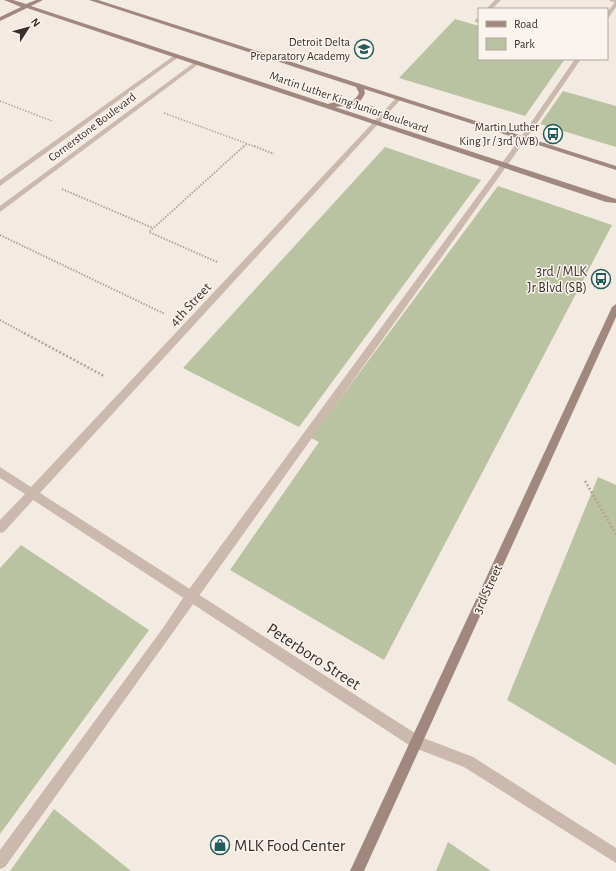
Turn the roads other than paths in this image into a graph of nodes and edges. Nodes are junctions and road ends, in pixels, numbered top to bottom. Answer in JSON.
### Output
{"nodes":[{"id":1,"x":7,"y":0,"type":"edge"},
{"id":2,"x":40,"y":0,"type":"edge"},
{"id":3,"x":92,"y":0,"type":"edge"},
{"id":4,"x":498,"y":0,"type":"edge"},
{"id":5,"x":612,"y":0,"type":"edge"},
{"id":6,"x":616,"y":2,"type":"edge"},
{"id":7,"x":26,"y":7,"type":"junction"},
{"id":8,"x":490,"y":8,"type":"edge"},
{"id":9,"x":608,"y":14,"type":"edge"},
{"id":10,"x":0,"y":19,"type":"edge"},
{"id":11,"x":177,"y":56,"type":"junction"},
{"id":12,"x":577,"y":60,"type":"edge"},
{"id":13,"x":197,"y":63,"type":"junction"},
{"id":14,"x":358,"y":85,"type":"junction"},
{"id":15,"x":399,"y":98,"type":"junction"},
{"id":16,"x":327,"y":105,"type":"junction"},
{"id":17,"x":375,"y":123,"type":"junction"},
{"id":18,"x":524,"y":138,"type":"junction"},
{"id":19,"x":503,"y":166,"type":"junction"},
{"id":20,"x":616,"y":168,"type":"edge"},
{"id":21,"x":0,"y":184,"type":"edge"},
{"id":22,"x":616,"y":201,"type":"edge"},
{"id":23,"x":0,"y":210,"type":"edge"},
{"id":24,"x":616,"y":307,"type":"edge"},
{"id":25,"x":0,"y":472,"type":"edge"},
{"id":26,"x":32,"y":493,"type":"junction"},
{"id":27,"x":0,"y":528,"type":"edge"},
{"id":28,"x":191,"y":596,"type":"junction"},
{"id":29,"x":417,"y":742,"type":"junction"},
{"id":30,"x":616,"y":856,"type":"edge"},
{"id":31,"x":0,"y":862,"type":"edge"},
{"id":32,"x":357,"y":871,"type":"edge"}],
"edges":[{"from":1,"to":7,"type":"main road","name":"Martin Luther King Junior Boulevard"},
{"from":2,"to":7,"type":"main road"},
{"from":3,"to":14,"type":"main road","name":"Martin Luther King Junior Boulevard"},
{"from":4,"to":8,"type":"street"},
{"from":5,"to":6,"type":"street"},
{"from":6,"to":9,"type":"street"},
{"from":7,"to":10,"type":"main road"},
{"from":7,"to":11,"type":"main road","name":"Martin Luther King Junior Boulevard"},
{"from":11,"to":13,"type":"main road","name":"Martin Luther King Junior Boulevard"},
{"from":11,"to":21,"type":"street","name":"Cornerstone Boulevard"},
{"from":12,"to":18,"type":"street"},
{"from":13,"to":16,"type":"main road","name":"Martin Luther King Junior Boulevard"},
{"from":13,"to":23,"type":"street","name":"Cornerstone Boulevard"},
{"from":14,"to":15,"type":"main road","name":"Martin Luther King Junior Boulevard"},
{"from":14,"to":16,"type":"main road"},
{"from":15,"to":17,"type":"street","name":"4th Street"},
{"from":15,"to":18,"type":"main road","name":"Martin Luther King Junior Boulevard"},
{"from":16,"to":17,"type":"main road","name":"Martin Luther King Junior Boulevard"},
{"from":17,"to":19,"type":"main road","name":"Martin Luther King Junior Boulevard"},
{"from":17,"to":26,"type":"street","name":"4th Street"},
{"from":18,"to":19,"type":"street"},
{"from":18,"to":20,"type":"main road","name":"Martin Luther King Junior Boulevard"},
{"from":19,"to":22,"type":"main road","name":"Martin Luther King Junior Boulevard"},
{"from":19,"to":28,"type":"street"},
{"from":24,"to":29,"type":"main road","name":"3rd Street"},
{"from":25,"to":26,"type":"street","name":"Peterboro Street"},
{"from":26,"to":27,"type":"street","name":"4th Street"},
{"from":26,"to":28,"type":"street","name":"Peterboro Street"},
{"from":28,"to":29,"type":"street","name":"Peterboro Street"},
{"from":28,"to":31,"type":"street"},
{"from":29,"to":30,"type":"street","name":"Peterboro Street"},
{"from":29,"to":32,"type":"main road","name":"3rd Street"}]}
